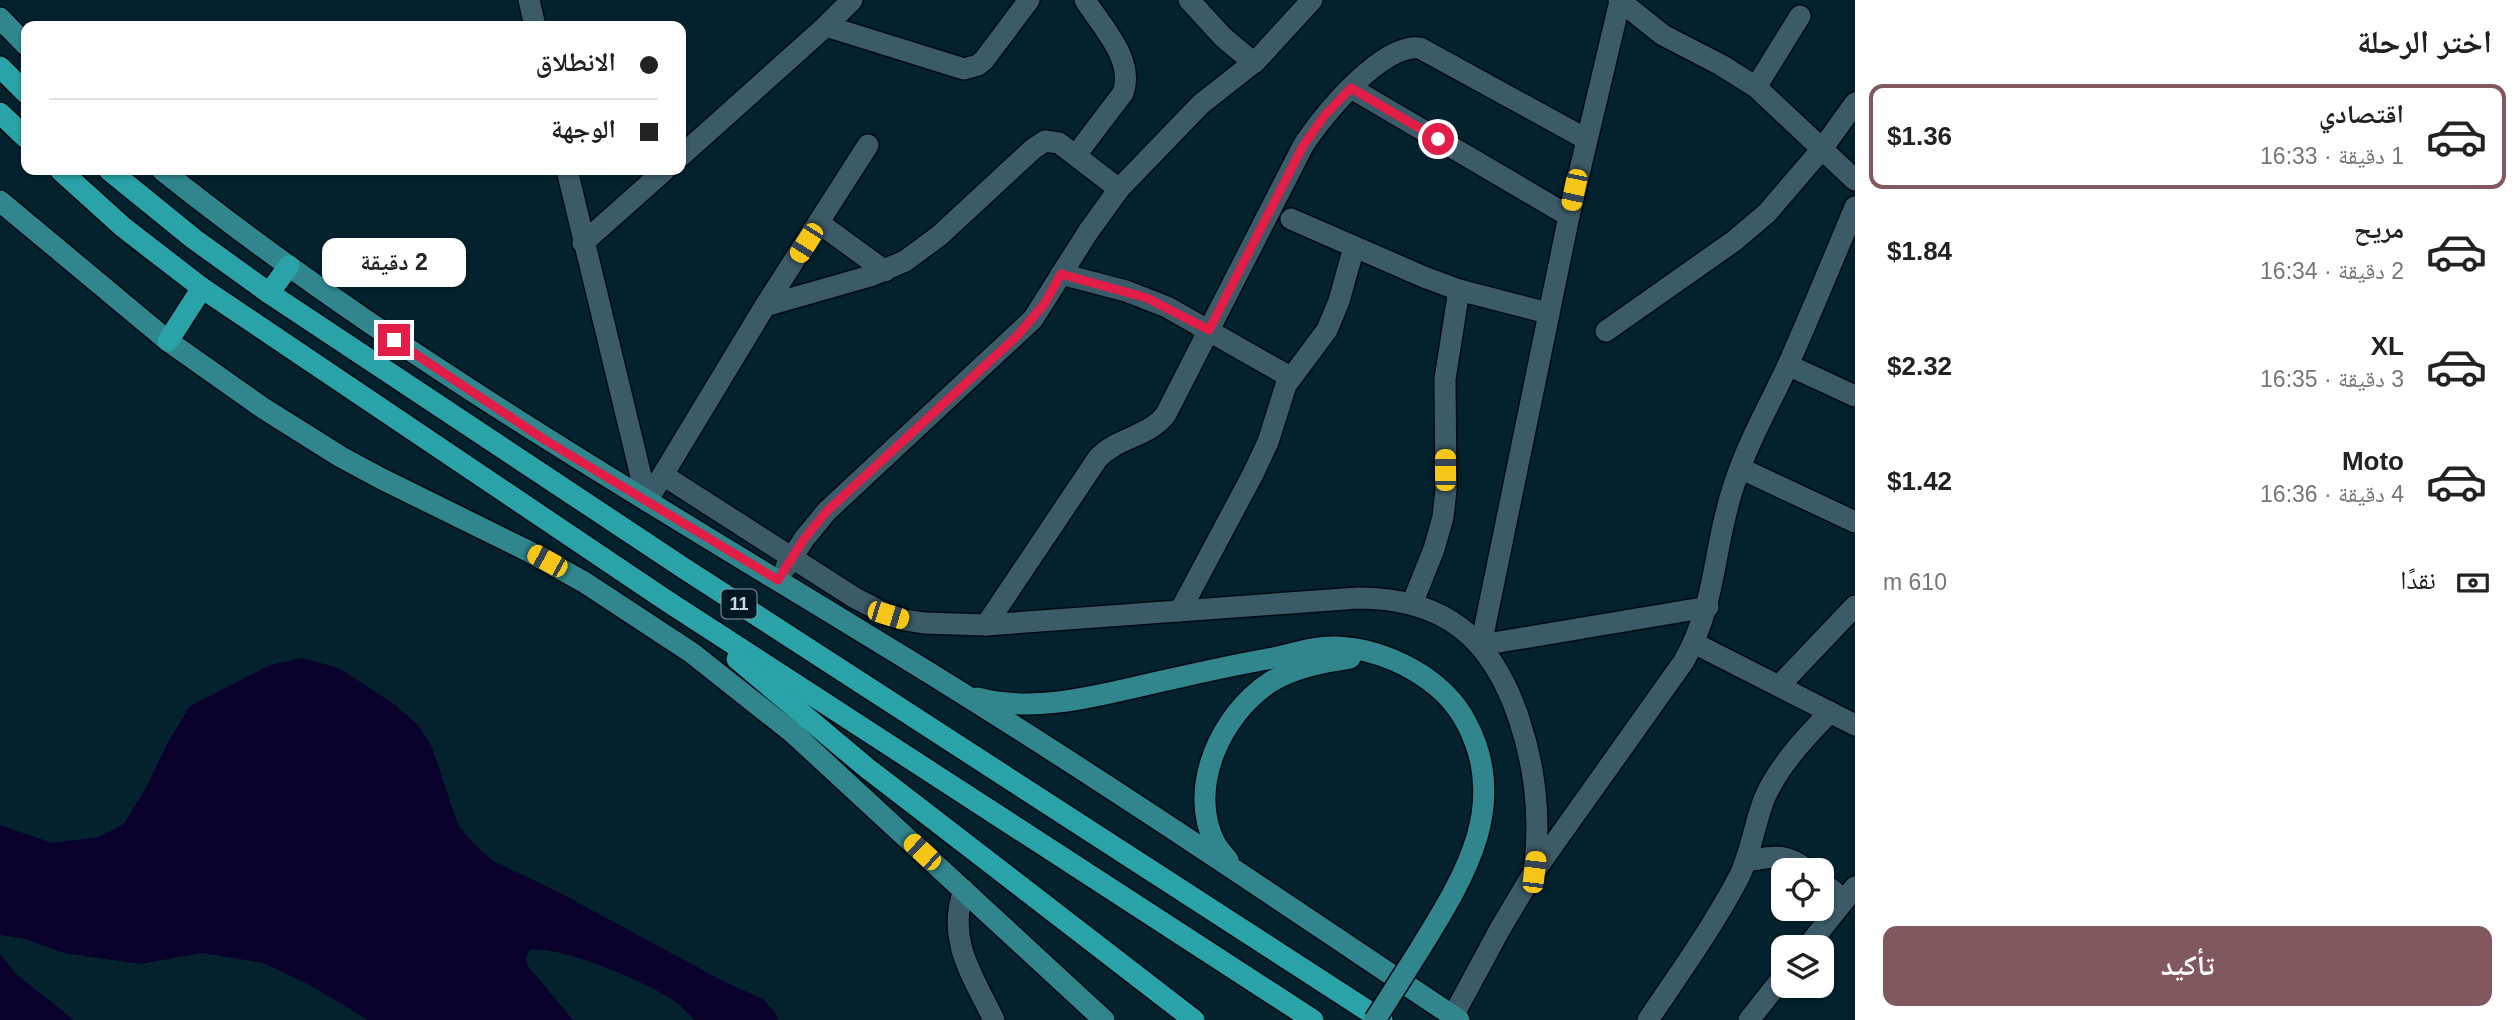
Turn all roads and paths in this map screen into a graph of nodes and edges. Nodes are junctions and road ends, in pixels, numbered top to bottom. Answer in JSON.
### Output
{"nodes":[{"id":1,"x":529,"y":0,"type":"edge"},
{"id":2,"x":852,"y":0,"type":"edge"},
{"id":3,"x":1029,"y":0,"type":"edge"},
{"id":4,"x":1085,"y":0,"type":"edge"},
{"id":5,"x":1189,"y":0,"type":"edge"},
{"id":6,"x":1312,"y":0,"type":"edge"},
{"id":7,"x":1620,"y":1,"type":"edge"},
{"id":8,"x":1800,"y":16,"type":"dead end"},
{"id":9,"x":0,"y":18,"type":"edge"},
{"id":10,"x":534,"y":21,"type":"edge"},
{"id":11,"x":827,"y":26,"type":"junction"},
{"id":12,"x":21,"y":41,"type":"edge"},
{"id":13,"x":1254,"y":64,"type":"junction"},
{"id":14,"x":0,"y":67,"type":"edge"},
{"id":15,"x":1756,"y":87,"type":"junction"},
{"id":16,"x":21,"y":88,"type":"edge"},
{"id":17,"x":1351,"y":88,"type":"junction"},
{"id":18,"x":1855,"y":103,"type":"edge"},
{"id":19,"x":0,"y":113,"type":"edge"},
{"id":20,"x":21,"y":133,"type":"edge"},
{"id":21,"x":1586,"y":139,"type":"junction"},
{"id":22,"x":868,"y":145,"type":"dead end"},
{"id":23,"x":1822,"y":149,"type":"junction"},
{"id":24,"x":686,"y":152,"type":"edge"},
{"id":25,"x":1076,"y":155,"type":"junction"},
{"id":26,"x":66,"y":175,"type":"edge"},
{"id":27,"x":115,"y":175,"type":"edge"},
{"id":28,"x":168,"y":175,"type":"edge"},
{"id":29,"x":568,"y":175,"type":"edge"},
{"id":30,"x":659,"y":175,"type":"edge"},
{"id":31,"x":1855,"y":180,"type":"edge"},
{"id":32,"x":1119,"y":189,"type":"junction"},
{"id":33,"x":0,"y":201,"type":"edge"},
{"id":34,"x":1855,"y":207,"type":"edge"},
{"id":35,"x":1569,"y":216,"type":"junction"},
{"id":36,"x":1290,"y":219,"type":"dead end"},
{"id":37,"x":819,"y":223,"type":"junction"},
{"id":38,"x":583,"y":243,"type":"junction"},
{"id":39,"x":1354,"y":247,"type":"junction"},
{"id":40,"x":289,"y":266,"type":"junction"},
{"id":41,"x":885,"y":271,"type":"junction"},
{"id":42,"x":1061,"y":274,"type":"junction"},
{"id":43,"x":202,"y":288,"type":"junction"},
{"id":44,"x":1459,"y":289,"type":"junction"},
{"id":45,"x":270,"y":293,"type":"junction"},
{"id":46,"x":765,"y":306,"type":"junction"},
{"id":47,"x":1548,"y":313,"type":"junction"},
{"id":48,"x":1209,"y":330,"type":"junction"},
{"id":49,"x":1606,"y":331,"type":"dead end"},
{"id":50,"x":168,"y":341,"type":"junction"},
{"id":51,"x":1788,"y":365,"type":"junction"},
{"id":52,"x":1290,"y":377,"type":"junction"},
{"id":53,"x":1855,"y":396,"type":"edge"},
{"id":54,"x":1740,"y":468,"type":"junction"},
{"id":55,"x":663,"y":475,"type":"junction"},
{"id":56,"x":647,"y":501,"type":"junction"},
{"id":57,"x":1855,"y":522,"type":"edge"},
{"id":58,"x":793,"y":557,"type":"junction"},
{"id":59,"x":685,"y":569,"type":"junction"},
{"id":60,"x":778,"y":580,"type":"junction"},
{"id":61,"x":664,"y":599,"type":"junction"},
{"id":62,"x":1412,"y":604,"type":"junction"},
{"id":63,"x":1855,"y":606,"type":"edge"},
{"id":64,"x":1708,"y":607,"type":"junction"},
{"id":65,"x":1180,"y":611,"type":"junction"},
{"id":66,"x":986,"y":625,"type":"junction"},
{"id":67,"x":1694,"y":643,"type":"junction"},
{"id":68,"x":1481,"y":645,"type":"junction"},
{"id":69,"x":1377,"y":656,"type":"junction"},
{"id":70,"x":947,"y":684,"type":"junction"},
{"id":71,"x":1780,"y":686,"type":"junction"},
{"id":72,"x":1830,"y":712,"type":"junction"},
{"id":73,"x":1855,"y":725,"type":"edge"},
{"id":74,"x":1787,"y":858,"type":"edge"},
{"id":75,"x":1746,"y":861,"type":"junction"},
{"id":76,"x":1236,"y":870,"type":"junction"},
{"id":77,"x":1534,"y":872,"type":"junction"},
{"id":78,"x":964,"y":890,"type":"junction"},
{"id":79,"x":1850,"y":894,"type":"edge"},
{"id":80,"x":1817,"y":935,"type":"edge"},
{"id":81,"x":1771,"y":992,"type":"edge"},
{"id":82,"x":1456,"y":1018,"type":"edge"},
{"id":83,"x":994,"y":1020,"type":"edge"},
{"id":84,"x":1104,"y":1020,"type":"edge"},
{"id":85,"x":1194,"y":1020,"type":"edge"},
{"id":86,"x":1313,"y":1020,"type":"edge"},
{"id":87,"x":1376,"y":1020,"type":"edge"},
{"id":88,"x":1382,"y":1020,"type":"edge"},
{"id":89,"x":1648,"y":1020,"type":"edge"},
{"id":90,"x":1749,"y":1020,"type":"edge"}],
"edges":[{"from":1,"to":10,"type":"street"},
{"from":2,"to":11,"type":"street"},
{"from":3,"to":11,"type":"street"},
{"from":4,"to":25,"type":"street"},
{"from":5,"to":13,"type":"street"},
{"from":6,"to":13,"type":"street"},
{"from":7,"to":15,"type":"street"},
{"from":7,"to":21,"type":"street"},
{"from":8,"to":15,"type":"street"},
{"from":9,"to":12,"type":"main road"},
{"from":11,"to":24,"type":"street"},
{"from":13,"to":32,"type":"street"},
{"from":14,"to":16,"type":"highway"},
{"from":15,"to":23,"type":"street"},
{"from":17,"to":21,"type":"street"},
{"from":17,"to":35,"type":"street"},
{"from":17,"to":48,"type":"street"},
{"from":18,"to":23,"type":"street"},
{"from":19,"to":20,"type":"highway"},
{"from":21,"to":35,"type":"street"},
{"from":22,"to":37,"type":"street"},
{"from":23,"to":31,"type":"street"},
{"from":23,"to":49,"type":"street"},
{"from":25,"to":32,"type":"street"},
{"from":25,"to":41,"type":"street"},
{"from":26,"to":43,"type":"highway","number":"11"},
{"from":27,"to":45,"type":"highway","number":"11"},
{"from":28,"to":40,"type":"main road"},
{"from":29,"to":38,"type":"street"},
{"from":30,"to":38,"type":"street"},
{"from":32,"to":42,"type":"street"},
{"from":33,"to":50,"type":"main road"},
{"from":34,"to":51,"type":"street"},
{"from":35,"to":47,"type":"street"},
{"from":36,"to":39,"type":"street"},
{"from":37,"to":41,"type":"street"},
{"from":37,"to":46,"type":"street"},
{"from":38,"to":56,"type":"street"},
{"from":39,"to":44,"type":"street"},
{"from":39,"to":52,"type":"street"},
{"from":40,"to":45,"type":"highway"},
{"from":40,"to":56,"type":"main road"},
{"from":41,"to":46,"type":"street"},
{"from":42,"to":48,"type":"street"},
{"from":42,"to":58,"type":"street"},
{"from":43,"to":50,"type":"highway"},
{"from":43,"to":61,"type":"highway","number":"11"},
{"from":44,"to":47,"type":"street"},
{"from":44,"to":62,"type":"street"},
{"from":45,"to":59,"type":"highway","number":"11"},
{"from":46,"to":55,"type":"street"},
{"from":47,"to":68,"type":"street"},
{"from":48,"to":52,"type":"street"},
{"from":48,"to":66,"type":"street"},
{"from":50,"to":78,"type":"main road"},
{"from":51,"to":53,"type":"street"},
{"from":51,"to":54,"type":"street"},
{"from":52,"to":65,"type":"street"},
{"from":54,"to":57,"type":"street"},
{"from":54,"to":64,"type":"street"},
{"from":55,"to":56,"type":"street"},
{"from":55,"to":58,"type":"street"},
{"from":56,"to":60,"type":"main road"},
{"from":58,"to":60,"type":"street"},
{"from":58,"to":66,"type":"street"},
{"from":59,"to":61,"type":"highway"},
{"from":59,"to":88,"type":"highway","number":"11"},
{"from":60,"to":70,"type":"main road"},
{"from":61,"to":85,"type":"highway"},
{"from":61,"to":86,"type":"highway","number":"11"},
{"from":62,"to":65,"type":"street"},
{"from":62,"to":68,"type":"street"},
{"from":63,"to":71,"type":"street"},
{"from":64,"to":67,"type":"street"},
{"from":64,"to":68,"type":"street"},
{"from":65,"to":66,"type":"street"},
{"from":67,"to":71,"type":"street"},
{"from":67,"to":77,"type":"street"},
{"from":68,"to":77,"type":"street"},
{"from":69,"to":70,"type":"main road"},
{"from":69,"to":76,"type":"main road"},
{"from":69,"to":87,"type":"main road","bridge":true},
{"from":70,"to":76,"type":"main road"},
{"from":71,"to":72,"type":"street"},
{"from":72,"to":73,"type":"street"},
{"from":72,"to":75,"type":"street"},
{"from":74,"to":75,"type":"street"},
{"from":75,"to":89,"type":"street"},
{"from":76,"to":82,"type":"main road"},
{"from":77,"to":82,"type":"street"},
{"from":78,"to":83,"type":"street"},
{"from":78,"to":84,"type":"main road"},
{"from":79,"to":80,"type":"street"},
{"from":81,"to":90,"type":"street"}]}
